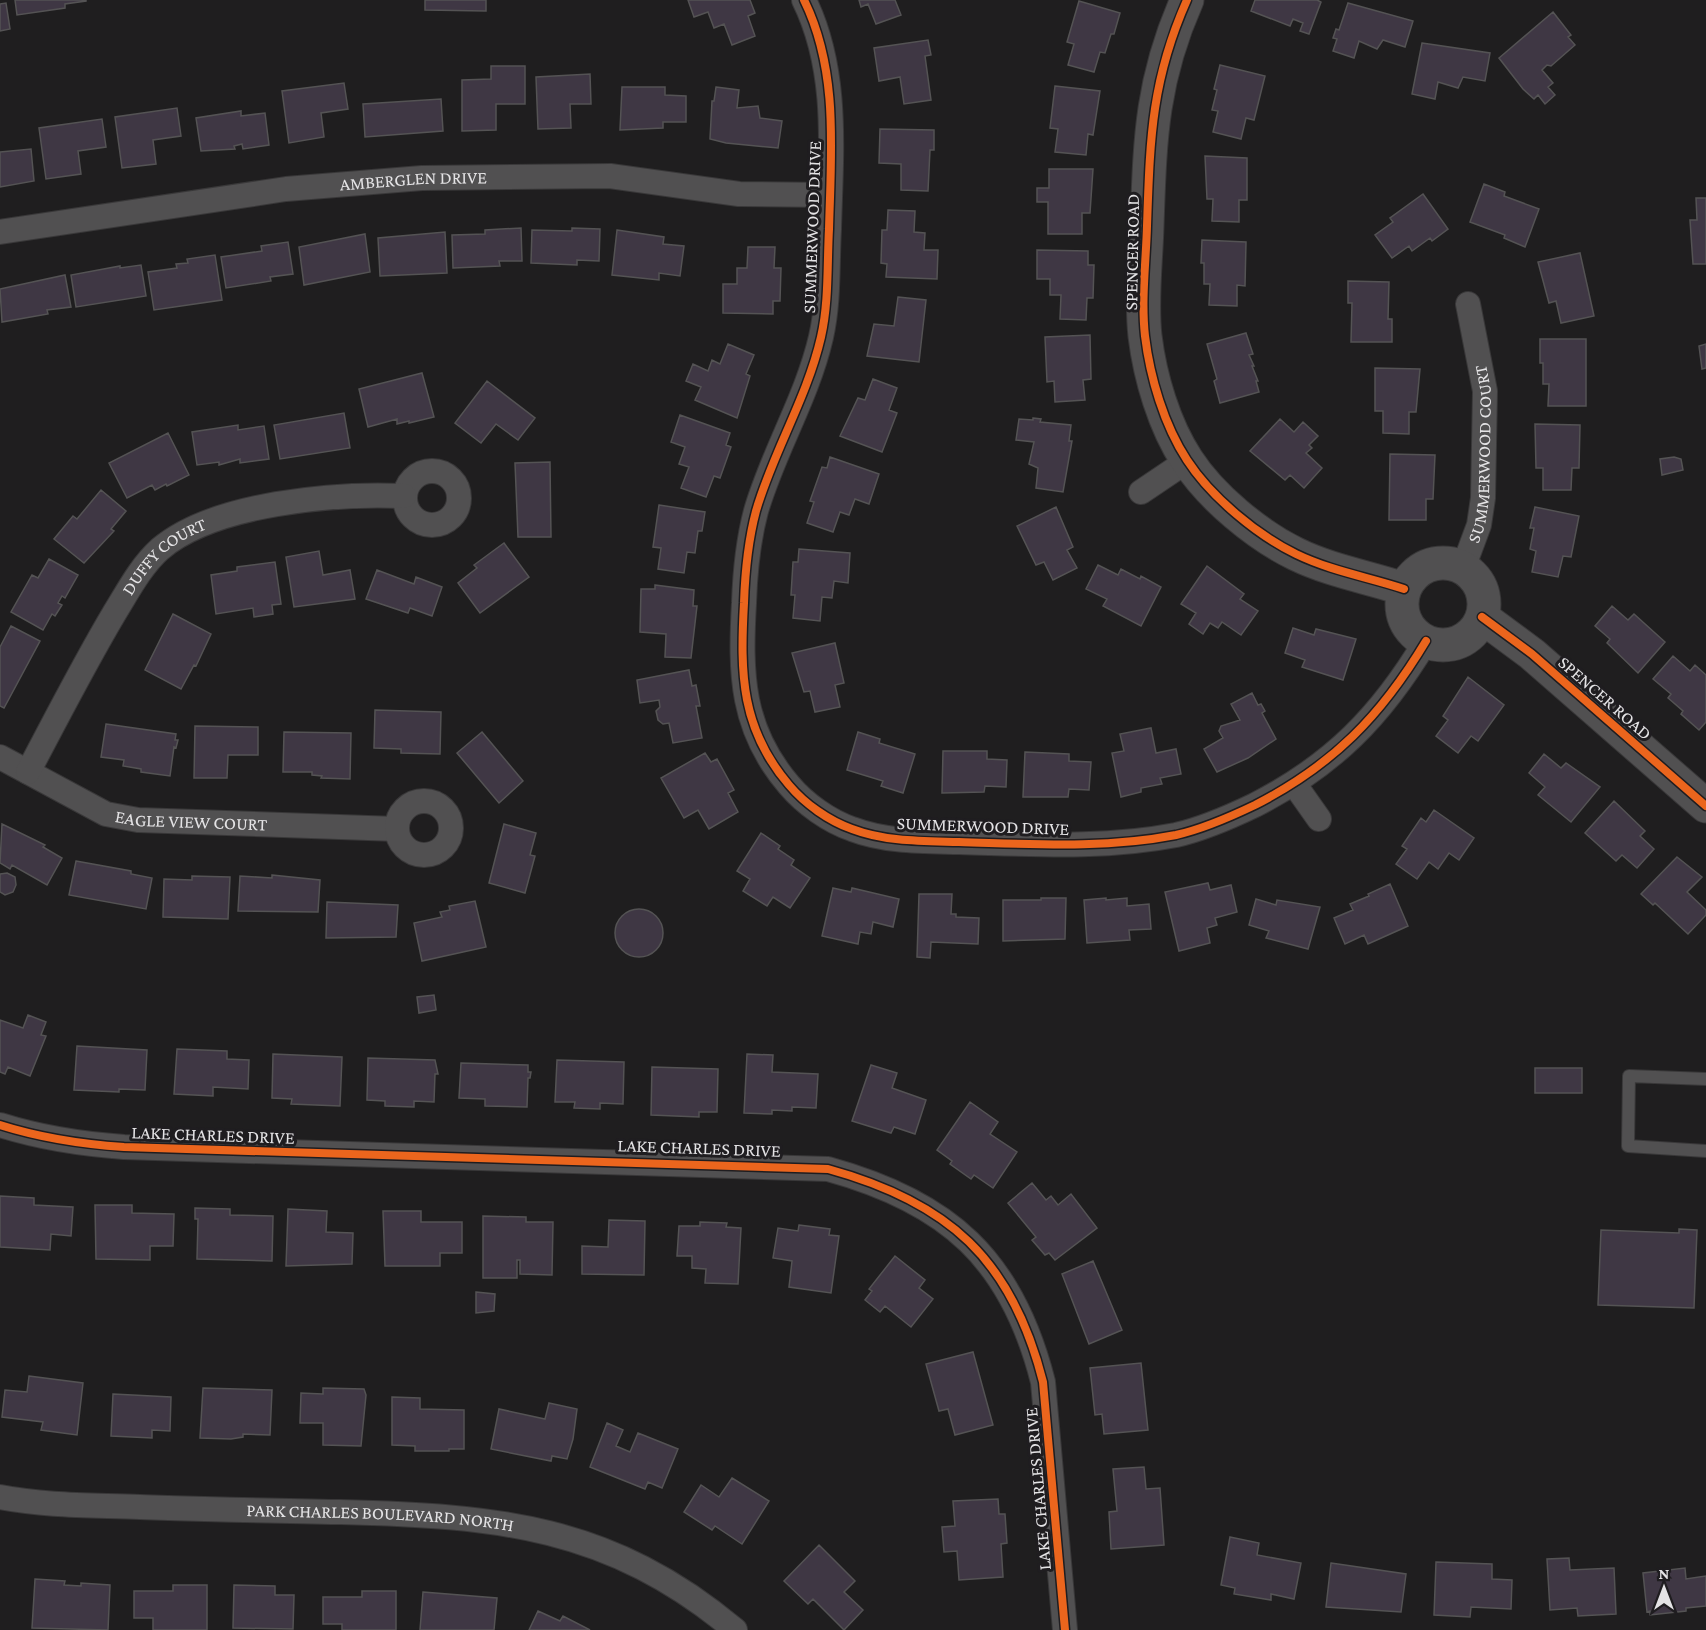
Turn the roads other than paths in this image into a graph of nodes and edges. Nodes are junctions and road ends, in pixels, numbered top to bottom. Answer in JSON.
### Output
{"nodes":[{"id":1,"x":804,"y":0,"type":"edge"},
{"id":2,"x":1187,"y":0,"type":"edge"},
{"id":3,"x":830,"y":195,"type":"junction"},
{"id":4,"x":0,"y":232,"type":"edge"},
{"id":5,"x":1468,"y":304,"type":"dead end"},
{"id":6,"x":1187,"y":461,"type":"junction"},
{"id":7,"x":1142,"y":492,"type":"dead end"},
{"id":8,"x":404,"y":496,"type":"dead end"},
{"id":9,"x":1463,"y":568,"type":"junction"},
{"id":10,"x":1404,"y":589,"type":"junction"},
{"id":11,"x":1482,"y":617,"type":"junction"},
{"id":12,"x":1426,"y":641,"type":"junction"},
{"id":13,"x":0,"y":757,"type":"edge"},
{"id":14,"x":27,"y":772,"type":"junction"},
{"id":15,"x":1295,"y":784,"type":"junction"},
{"id":16,"x":1706,"y":806,"type":"edge"},
{"id":17,"x":1319,"y":819,"type":"dead end"},
{"id":18,"x":397,"y":829,"type":"dead end"},
{"id":19,"x":1706,"y":1079,"type":"edge"},
{"id":20,"x":0,"y":1125,"type":"edge"},
{"id":21,"x":1706,"y":1150,"type":"edge"},
{"id":22,"x":0,"y":1497,"type":"edge"},
{"id":23,"x":735,"y":1630,"type":"edge"},
{"id":24,"x":1065,"y":1630,"type":"edge"}],
"edges":[{"from":1,"to":3,"type":"street","name":"SUMMERWOOD DRIVE"},
{"from":2,"to":6,"type":"main road","name":"SPENCER ROAD"},
{"from":3,"to":4,"type":"street","name":"AMBERGLEN DRIVE"},
{"from":3,"to":15,"type":"street","name":"SUMMERWOOD DRIVE"},
{"from":5,"to":9,"type":"street","name":"SUMMERWOOD COURT"},
{"from":6,"to":7,"type":"street"},
{"from":6,"to":10,"type":"main road","name":"SPENCER ROAD"},
{"from":8,"to":14,"type":"street","name":"DUFFY COURT"},
{"from":9,"to":10,"type":"main road"},
{"from":9,"to":11,"type":"main road"},
{"from":10,"to":12,"type":"main road"},
{"from":11,"to":12,"type":"main road"},
{"from":11,"to":16,"type":"main road","name":"SPENCER ROAD"},
{"from":12,"to":15,"type":"street","name":"SUMMERWOOD DRIVE"},
{"from":13,"to":14,"type":"street","name":"EAGLE VIEW COURT"},
{"from":14,"to":18,"type":"street","name":"EAGLE VIEW COURT"},
{"from":15,"to":17,"type":"street"},
{"from":19,"to":21,"type":"lane"},
{"from":20,"to":24,"type":"street","name":"LAKE CHARLES DRIVE"},
{"from":22,"to":23,"type":"street","name":"PARK CHARLES BOULEVARD NORTH"}]}
